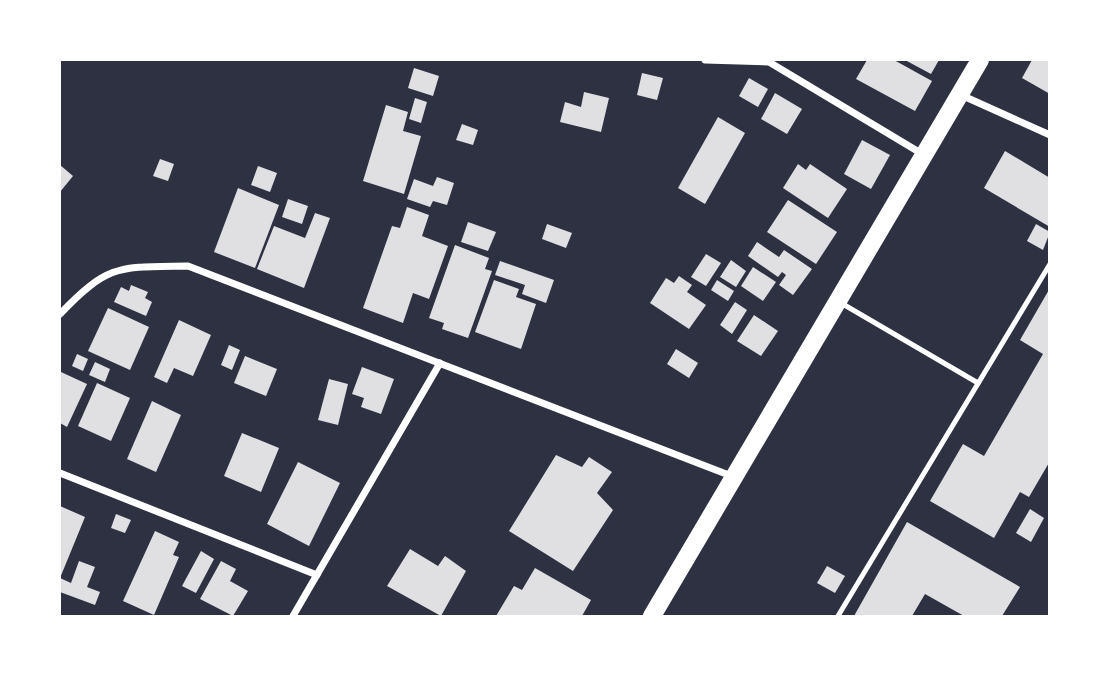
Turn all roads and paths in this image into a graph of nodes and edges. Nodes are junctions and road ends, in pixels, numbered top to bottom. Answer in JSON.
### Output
{"nodes":[{"id":1,"x":705,"y":60,"type":"edge"},
{"id":2,"x":980,"y":60,"type":"edge"},
{"id":3,"x":769,"y":61,"type":"edge"},
{"id":4,"x":960,"y":94,"type":"junction"},
{"id":5,"x":1049,"y":135,"type":"edge"},
{"id":6,"x":924,"y":156,"type":"junction"},
{"id":7,"x":1049,"y":264,"type":"edge"},
{"id":8,"x":838,"y":301,"type":"junction"},
{"id":9,"x":60,"y":314,"type":"edge"},
{"id":10,"x":440,"y":363,"type":"junction"},
{"id":11,"x":978,"y":383,"type":"junction"},
{"id":12,"x":60,"y":473,"type":"edge"},
{"id":13,"x":734,"y":477,"type":"junction"},
{"id":14,"x":317,"y":575,"type":"junction"},
{"id":15,"x":293,"y":617,"type":"edge"},
{"id":16,"x":652,"y":617,"type":"edge"},
{"id":17,"x":838,"y":617,"type":"edge"}],
"edges":[{"from":1,"to":3,"type":"street"},
{"from":2,"to":4,"type":"main road"},
{"from":3,"to":6,"type":"street"},
{"from":4,"to":5,"type":"street"},
{"from":4,"to":6,"type":"main road"},
{"from":6,"to":8,"type":"main road"},
{"from":7,"to":11,"type":"lane"},
{"from":8,"to":11,"type":"lane"},
{"from":8,"to":13,"type":"main road"},
{"from":9,"to":10,"type":"street"},
{"from":10,"to":13,"type":"street"},
{"from":10,"to":14,"type":"street"},
{"from":11,"to":17,"type":"lane"},
{"from":12,"to":14,"type":"street"},
{"from":13,"to":16,"type":"main road"},
{"from":14,"to":15,"type":"street"}]}
